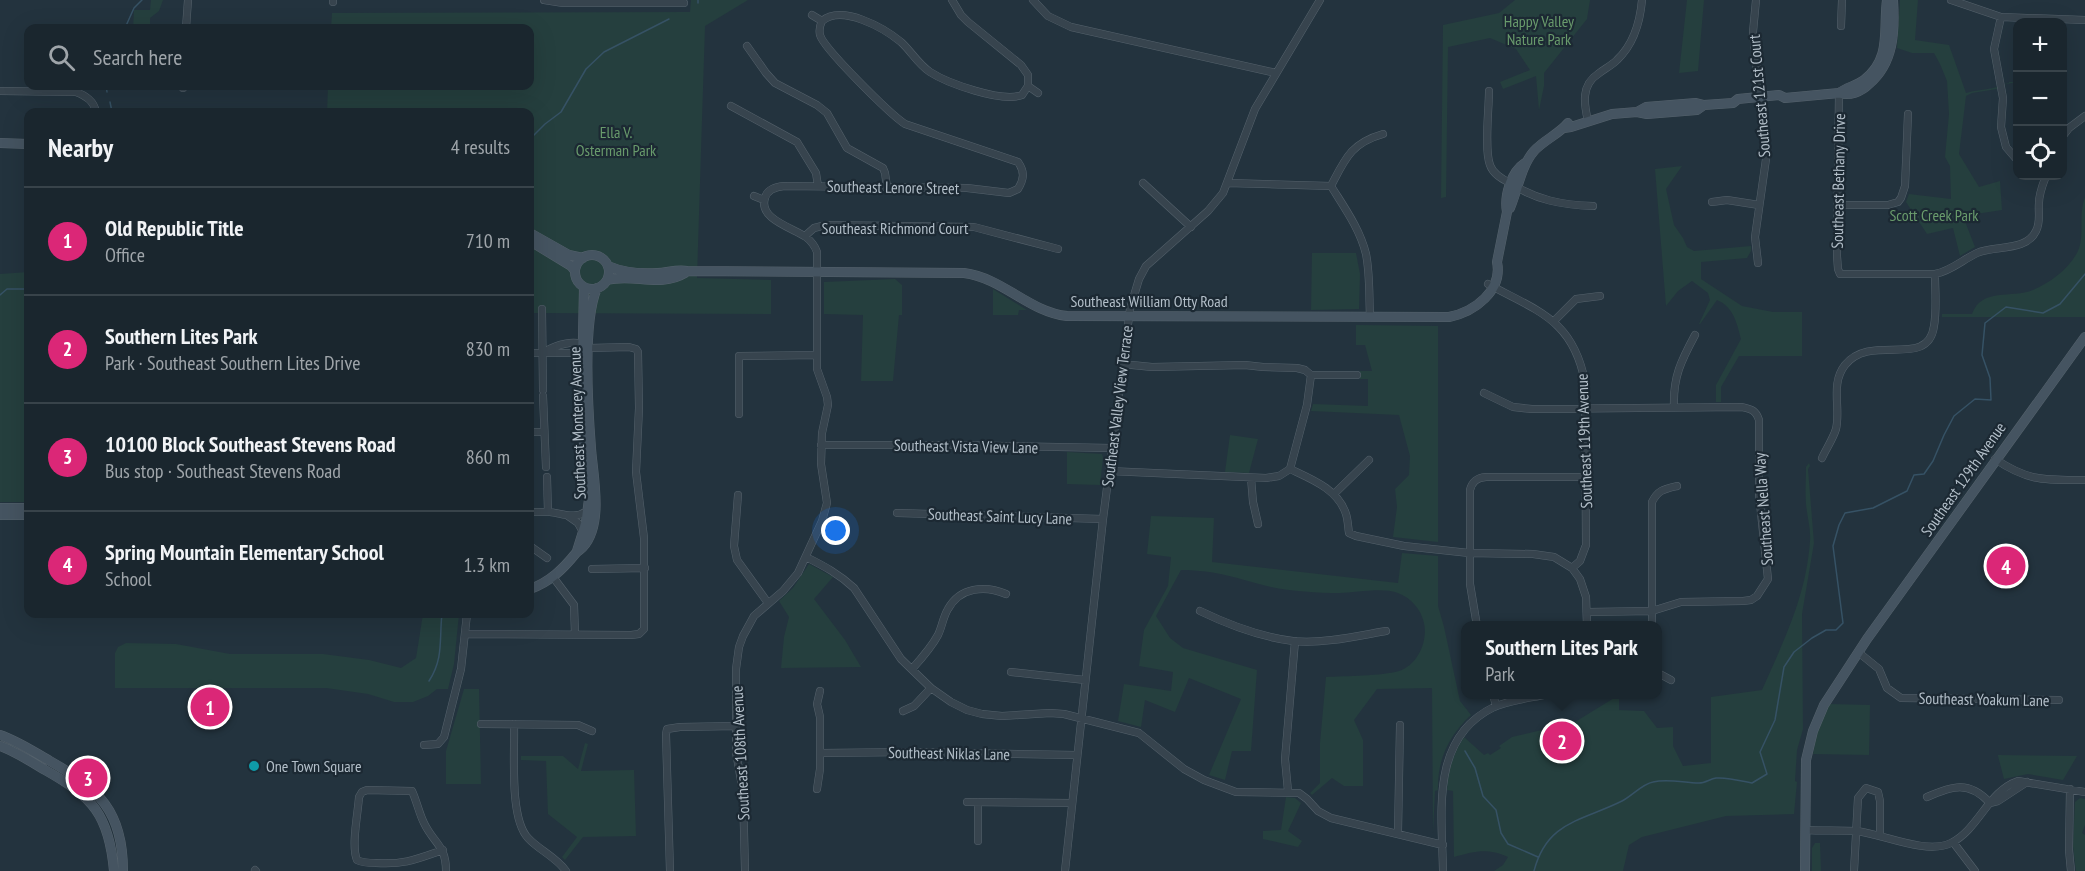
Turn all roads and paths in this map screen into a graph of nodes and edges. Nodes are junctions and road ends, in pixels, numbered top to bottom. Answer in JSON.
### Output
{"nodes":[{"id":1,"x":188,"y":0,"type":"edge"},
{"id":2,"x":544,"y":0,"type":"edge"},
{"id":3,"x":952,"y":0,"type":"edge"},
{"id":4,"x":1033,"y":0,"type":"edge"},
{"id":5,"x":1320,"y":0,"type":"edge"},
{"id":6,"x":1642,"y":0,"type":"edge"},
{"id":7,"x":1756,"y":0,"type":"edge"},
{"id":8,"x":1842,"y":0,"type":"edge"},
{"id":9,"x":1887,"y":0,"type":"edge"},
{"id":10,"x":1893,"y":0,"type":"edge"},
{"id":11,"x":1951,"y":0,"type":"edge"},
{"id":12,"x":684,"y":3,"type":"dead end"},
{"id":13,"x":813,"y":15,"type":"dead end"},
{"id":14,"x":2001,"y":17,"type":"junction"},
{"id":15,"x":2085,"y":20,"type":"edge"},
{"id":16,"x":822,"y":21,"type":"junction"},
{"id":17,"x":186,"y":24,"type":"edge"},
{"id":18,"x":1841,"y":26,"type":"dead end"},
{"id":19,"x":747,"y":46,"type":"dead end"},
{"id":20,"x":1276,"y":73,"type":"junction"},
{"id":21,"x":1028,"y":86,"type":"junction"},
{"id":22,"x":0,"y":91,"type":"edge"},
{"id":23,"x":1489,"y":91,"type":"dead end"},
{"id":24,"x":1038,"y":93,"type":"dead end"},
{"id":25,"x":1839,"y":93,"type":"junction"},
{"id":26,"x":1761,"y":100,"type":"junction"},
{"id":27,"x":731,"y":106,"type":"dead end"},
{"id":28,"x":94,"y":108,"type":"edge"},
{"id":29,"x":1908,"y":114,"type":"dead end"},
{"id":30,"x":2085,"y":116,"type":"edge"},
{"id":31,"x":1587,"y":118,"type":"junction"},
{"id":32,"x":2067,"y":131,"type":"edge"},
{"id":33,"x":1383,"y":134,"type":"dead end"},
{"id":34,"x":0,"y":144,"type":"edge"},
{"id":35,"x":24,"y":144,"type":"edge"},
{"id":36,"x":2013,"y":155,"type":"edge"},
{"id":37,"x":2043,"y":180,"type":"edge"},
{"id":38,"x":1022,"y":181,"type":"junction"},
{"id":39,"x":1143,"y":183,"type":"dead end"},
{"id":40,"x":1228,"y":183,"type":"junction"},
{"id":41,"x":818,"y":186,"type":"junction"},
{"id":42,"x":1031,"y":186,"type":"dead end"},
{"id":43,"x":1331,"y":186,"type":"junction"},
{"id":44,"x":1514,"y":186,"type":"junction"},
{"id":45,"x":887,"y":187,"type":"junction"},
{"id":46,"x":754,"y":196,"type":"dead end"},
{"id":47,"x":764,"y":200,"type":"junction"},
{"id":48,"x":1712,"y":202,"type":"dead end"},
{"id":49,"x":1759,"y":205,"type":"junction"},
{"id":50,"x":1838,"y":205,"type":"junction"},
{"id":51,"x":1593,"y":206,"type":"dead end"},
{"id":52,"x":1191,"y":226,"type":"junction"},
{"id":53,"x":534,"y":235,"type":"edge"},
{"id":54,"x":806,"y":236,"type":"junction"},
{"id":55,"x":534,"y":243,"type":"edge"},
{"id":56,"x":1058,"y":249,"type":"dead end"},
{"id":57,"x":583,"y":258,"type":"junction"},
{"id":58,"x":1758,"y":263,"type":"dead end"},
{"id":59,"x":608,"y":266,"type":"junction"},
{"id":60,"x":575,"y":271,"type":"junction"},
{"id":61,"x":687,"y":271,"type":"junction"},
{"id":62,"x":818,"y":272,"type":"junction"},
{"id":63,"x":1935,"y":274,"type":"junction"},
{"id":64,"x":607,"y":280,"type":"junction"},
{"id":65,"x":1490,"y":286,"type":"junction"},
{"id":66,"x":584,"y":287,"type":"junction"},
{"id":67,"x":597,"y":288,"type":"junction"},
{"id":68,"x":1600,"y":296,"type":"dead end"},
{"id":69,"x":542,"y":309,"type":"dead end"},
{"id":70,"x":1129,"y":316,"type":"junction"},
{"id":71,"x":1370,"y":316,"type":"junction"},
{"id":72,"x":1554,"y":321,"type":"junction"},
{"id":73,"x":1695,"y":336,"type":"dead end"},
{"id":74,"x":2085,"y":337,"type":"edge"},
{"id":75,"x":584,"y":348,"type":"junction"},
{"id":76,"x":542,"y":352,"type":"junction"},
{"id":77,"x":534,"y":353,"type":"edge"},
{"id":78,"x":817,"y":355,"type":"junction"},
{"id":79,"x":1122,"y":364,"type":"junction"},
{"id":80,"x":1311,"y":375,"type":"junction"},
{"id":81,"x":1358,"y":375,"type":"dead end"},
{"id":82,"x":1484,"y":393,"type":"dead end"},
{"id":83,"x":1674,"y":406,"type":"junction"},
{"id":84,"x":1586,"y":408,"type":"junction"},
{"id":85,"x":739,"y":414,"type":"dead end"},
{"id":86,"x":534,"y":432,"type":"edge"},
{"id":87,"x":544,"y":432,"type":"junction"},
{"id":88,"x":821,"y":445,"type":"junction"},
{"id":89,"x":1112,"y":448,"type":"junction"},
{"id":90,"x":1821,"y":458,"type":"dead end"},
{"id":91,"x":1995,"y":459,"type":"junction"},
{"id":92,"x":1369,"y":460,"type":"dead end"},
{"id":93,"x":546,"y":467,"type":"dead end"},
{"id":94,"x":1290,"y":469,"type":"junction"},
{"id":95,"x":1109,"y":471,"type":"junction"},
{"id":96,"x":547,"y":477,"type":"dead end"},
{"id":97,"x":1586,"y":477,"type":"junction"},
{"id":98,"x":1251,"y":478,"type":"junction"},
{"id":99,"x":2085,"y":480,"type":"edge"},
{"id":100,"x":1677,"y":486,"type":"dead end"},
{"id":101,"x":1334,"y":494,"type":"junction"},
{"id":102,"x":738,"y":495,"type":"dead end"},
{"id":103,"x":0,"y":508,"type":"edge"},
{"id":104,"x":24,"y":508,"type":"edge"},
{"id":105,"x":588,"y":510,"type":"junction"},
{"id":106,"x":534,"y":512,"type":"edge"},
{"id":107,"x":548,"y":512,"type":"junction"},
{"id":108,"x":897,"y":513,"type":"dead end"},
{"id":109,"x":0,"y":515,"type":"edge"},
{"id":110,"x":24,"y":515,"type":"edge"},
{"id":111,"x":568,"y":516,"type":"junction"},
{"id":112,"x":1103,"y":519,"type":"junction"},
{"id":113,"x":1258,"y":524,"type":"dead end"},
{"id":114,"x":583,"y":532,"type":"junction"},
{"id":115,"x":534,"y":549,"type":"edge"},
{"id":116,"x":577,"y":551,"type":"junction"},
{"id":117,"x":1469,"y":553,"type":"junction"},
{"id":118,"x":806,"y":557,"type":"junction"},
{"id":119,"x":548,"y":558,"type":"dead end"},
{"id":120,"x":645,"y":568,"type":"junction"},
{"id":121,"x":1572,"y":568,"type":"junction"},
{"id":122,"x":592,"y":569,"type":"dead end"},
{"id":123,"x":553,"y":577,"type":"junction"},
{"id":124,"x":534,"y":587,"type":"edge"},
{"id":125,"x":1006,"y":594,"type":"dead end"},
{"id":126,"x":768,"y":603,"type":"junction"},
{"id":127,"x":1200,"y":611,"type":"dead end"},
{"id":128,"x":1652,"y":611,"type":"junction"},
{"id":129,"x":1587,"y":612,"type":"junction"},
{"id":130,"x":467,"y":618,"type":"edge"},
{"id":131,"x":1476,"y":621,"type":"edge"},
{"id":132,"x":1587,"y":621,"type":"edge"},
{"id":133,"x":1652,"y":621,"type":"edge"},
{"id":134,"x":1386,"y":631,"type":"dead end"},
{"id":135,"x":466,"y":634,"type":"junction"},
{"id":136,"x":575,"y":634,"type":"junction"},
{"id":137,"x":1295,"y":641,"type":"junction"},
{"id":138,"x":1858,"y":652,"type":"junction"},
{"id":139,"x":912,"y":669,"type":"junction"},
{"id":140,"x":1011,"y":672,"type":"dead end"},
{"id":141,"x":1662,"y":675,"type":"edge"},
{"id":142,"x":1085,"y":680,"type":"junction"},
{"id":143,"x":1671,"y":680,"type":"dead end"},
{"id":144,"x":931,"y":688,"type":"junction"},
{"id":145,"x":820,"y":691,"type":"dead end"},
{"id":146,"x":1494,"y":699,"type":"edge"},
{"id":147,"x":1526,"y":699,"type":"edge"},
{"id":148,"x":2060,"y":700,"type":"dead end"},
{"id":149,"x":1496,"y":706,"type":"junction"},
{"id":150,"x":903,"y":711,"type":"dead end"},
{"id":151,"x":1081,"y":718,"type":"junction"},
{"id":152,"x":482,"y":724,"type":"dead end"},
{"id":153,"x":514,"y":724,"type":"junction"},
{"id":154,"x":1400,"y":725,"type":"dead end"},
{"id":155,"x":736,"y":726,"type":"junction"},
{"id":156,"x":592,"y":731,"type":"dead end"},
{"id":157,"x":0,"y":735,"type":"edge"},
{"id":158,"x":424,"y":745,"type":"dead end"},
{"id":159,"x":0,"y":746,"type":"edge"},
{"id":160,"x":820,"y":753,"type":"junction"},
{"id":161,"x":1077,"y":755,"type":"junction"},
{"id":162,"x":817,"y":789,"type":"dead end"},
{"id":163,"x":2070,"y":789,"type":"junction"},
{"id":164,"x":1288,"y":791,"type":"junction"},
{"id":165,"x":2085,"y":792,"type":"edge"},
{"id":166,"x":1927,"y":797,"type":"dead end"},
{"id":167,"x":967,"y":802,"type":"dead end"},
{"id":168,"x":978,"y":802,"type":"junction"},
{"id":169,"x":1072,"y":803,"type":"junction"},
{"id":170,"x":1990,"y":803,"type":"junction"},
{"id":171,"x":1805,"y":830,"type":"junction"},
{"id":172,"x":1856,"y":831,"type":"junction"},
{"id":173,"x":1398,"y":833,"type":"junction"},
{"id":174,"x":1880,"y":836,"type":"junction"},
{"id":175,"x":978,"y":841,"type":"dead end"},
{"id":176,"x":1953,"y":842,"type":"junction"},
{"id":177,"x":1443,"y":845,"type":"junction"},
{"id":178,"x":443,"y":850,"type":"junction"},
{"id":179,"x":745,"y":870,"type":"edge"},
{"id":180,"x":114,"y":871,"type":"edge"},
{"id":181,"x":123,"y":871,"type":"edge"},
{"id":182,"x":446,"y":871,"type":"edge"},
{"id":183,"x":566,"y":871,"type":"edge"},
{"id":184,"x":670,"y":871,"type":"edge"},
{"id":185,"x":1065,"y":871,"type":"edge"},
{"id":186,"x":1443,"y":871,"type":"edge"},
{"id":187,"x":1805,"y":871,"type":"edge"},
{"id":188,"x":1854,"y":871,"type":"edge"},
{"id":189,"x":1975,"y":871,"type":"edge"},
{"id":190,"x":2071,"y":871,"type":"edge"}],
"edges":[{"from":1,"to":17,"type":"street"},
{"from":2,"to":12,"type":"street"},
{"from":3,"to":21,"type":"street"},
{"from":4,"to":20,"type":"street"},
{"from":5,"to":20,"type":"street","name":"Southeast Valley View Terrace"},
{"from":6,"to":31,"type":"street"},
{"from":7,"to":26,"type":"street","name":"Southeast 121st Court"},
{"from":8,"to":18,"type":"street"},
{"from":9,"to":25,"type":"street"},
{"from":10,"to":25,"type":"street"},
{"from":11,"to":14,"type":"street"},
{"from":13,"to":16,"type":"street"},
{"from":14,"to":15,"type":"street"},
{"from":14,"to":36,"type":"street"},
{"from":16,"to":21,"type":"street"},
{"from":16,"to":38,"type":"street"},
{"from":19,"to":45,"type":"street"},
{"from":20,"to":40,"type":"street","name":"Southeast Valley View Terrace"},
{"from":21,"to":24,"type":"street"},
{"from":22,"to":28,"type":"street"},
{"from":23,"to":44,"type":"street"},
{"from":25,"to":26,"type":"street"},
{"from":25,"to":50,"type":"street","name":"Southeast Bethany Drive"},
{"from":26,"to":31,"type":"street"},
{"from":26,"to":49,"type":"street","name":"Southeast 121st Court"},
{"from":27,"to":41,"type":"street"},
{"from":29,"to":50,"type":"street"},
{"from":30,"to":32,"type":"street"},
{"from":31,"to":44,"type":"street"},
{"from":33,"to":43,"type":"street"},
{"from":34,"to":35,"type":"street"},
{"from":37,"to":63,"type":"street"},
{"from":38,"to":42,"type":"street"},
{"from":38,"to":45,"type":"street","name":"Southeast Lenore Street"},
{"from":39,"to":52,"type":"street"},
{"from":40,"to":43,"type":"street"},
{"from":40,"to":52,"type":"street","name":"Southeast Valley View Terrace"},
{"from":41,"to":45,"type":"street","name":"Southeast Lenore Street"},
{"from":41,"to":47,"type":"street","name":"Southeast Lenore Street"},
{"from":43,"to":71,"type":"street"},
{"from":44,"to":51,"type":"street"},
{"from":44,"to":65,"type":"street"},
{"from":46,"to":47,"type":"street"},
{"from":47,"to":54,"type":"street"},
{"from":48,"to":49,"type":"street"},
{"from":49,"to":58,"type":"street","name":"Southeast 121st Court"},
{"from":50,"to":63,"type":"street","name":"Southeast Bethany Drive"},
{"from":52,"to":70,"type":"street","name":"Southeast Valley View Terrace"},
{"from":53,"to":57,"type":"street"},
{"from":54,"to":56,"type":"street","name":"Southeast Richmond Court"},
{"from":54,"to":62,"type":"street"},
{"from":55,"to":60,"type":"street"},
{"from":57,"to":59,"type":"street"},
{"from":57,"to":60,"type":"street"},
{"from":59,"to":61,"type":"street","name":"Southeast William Otty Road"},
{"from":59,"to":64,"type":"street"},
{"from":60,"to":66,"type":"street"},
{"from":61,"to":62,"type":"street","name":"Southeast William Otty Road"},
{"from":61,"to":64,"type":"street","name":"Southeast William Otty Road"},
{"from":62,"to":70,"type":"street","name":"Southeast William Otty Road"},
{"from":62,"to":78,"type":"street","name":"Southeast 108th Avenue"},
{"from":63,"to":90,"type":"street"},
{"from":64,"to":67,"type":"street"},
{"from":65,"to":71,"type":"street","name":"Southeast William Otty Road"},
{"from":65,"to":72,"type":"street","name":"Southeast 119th Avenue"},
{"from":66,"to":67,"type":"street"},
{"from":66,"to":75,"type":"street","name":"Southeast Monterey Avenue"},
{"from":67,"to":75,"type":"street","name":"Southeast Monterey Avenue"},
{"from":68,"to":72,"type":"street"},
{"from":69,"to":76,"type":"street"},
{"from":70,"to":71,"type":"street","name":"Southeast William Otty Road"},
{"from":70,"to":79,"type":"street","name":"Southeast Valley View Terrace"},
{"from":72,"to":84,"type":"street","name":"Southeast 119th Avenue"},
{"from":73,"to":83,"type":"street"},
{"from":74,"to":91,"type":"street","name":"Southeast 129th Avenue"},
{"from":75,"to":76,"type":"street"},
{"from":75,"to":105,"type":"street","name":"Southeast Monterey Avenue"},
{"from":75,"to":116,"type":"street","name":"Southeast Monterey Avenue"},
{"from":75,"to":120,"type":"street"},
{"from":76,"to":77,"type":"street"},
{"from":76,"to":87,"type":"street"},
{"from":78,"to":85,"type":"street"},
{"from":78,"to":88,"type":"street","name":"Southeast 108th Avenue"},
{"from":79,"to":80,"type":"street"},
{"from":79,"to":89,"type":"street","name":"Southeast Valley View Terrace"},
{"from":80,"to":81,"type":"street"},
{"from":80,"to":94,"type":"street"},
{"from":82,"to":84,"type":"street"},
{"from":83,"to":84,"type":"street"},
{"from":83,"to":128,"type":"street","name":"Southeast Nella Way"},
{"from":84,"to":97,"type":"street","name":"Southeast 119th Avenue"},
{"from":86,"to":87,"type":"street"},
{"from":87,"to":93,"type":"street"},
{"from":88,"to":89,"type":"street","name":"Southeast Vista View Lane"},
{"from":88,"to":118,"type":"street","name":"Southeast 108th Avenue"},
{"from":89,"to":95,"type":"street","name":"Southeast Valley View Terrace"},
{"from":91,"to":99,"type":"street"},
{"from":91,"to":138,"type":"street","name":"Southeast 129th Avenue"},
{"from":92,"to":101,"type":"street"},
{"from":94,"to":98,"type":"street"},
{"from":94,"to":101,"type":"street"},
{"from":95,"to":98,"type":"street"},
{"from":95,"to":112,"type":"street","name":"Southeast Valley View Terrace"},
{"from":96,"to":107,"type":"street"},
{"from":97,"to":117,"type":"street"},
{"from":97,"to":121,"type":"street","name":"Southeast 119th Avenue"},
{"from":98,"to":113,"type":"street"},
{"from":100,"to":128,"type":"street"},
{"from":101,"to":117,"type":"street"},
{"from":102,"to":126,"type":"street"},
{"from":103,"to":104,"type":"street"},
{"from":105,"to":111,"type":"street"},
{"from":105,"to":114,"type":"street","name":"Southeast Monterey Avenue"},
{"from":106,"to":107,"type":"street"},
{"from":107,"to":111,"type":"street"},
{"from":108,"to":112,"type":"street","name":"Southeast Saint Lucy Lane"},
{"from":109,"to":110,"type":"street"},
{"from":111,"to":114,"type":"street"},
{"from":112,"to":142,"type":"street","name":"Southeast Valley View Terrace"},
{"from":114,"to":116,"type":"street","name":"Southeast Monterey Avenue"},
{"from":115,"to":119,"type":"street"},
{"from":116,"to":123,"type":"street","name":"Southeast Monterey Avenue"},
{"from":117,"to":121,"type":"street"},
{"from":117,"to":131,"type":"street"},
{"from":118,"to":126,"type":"street","name":"Southeast 108th Avenue"},
{"from":118,"to":139,"type":"street"},
{"from":120,"to":122,"type":"street"},
{"from":120,"to":136,"type":"street"},
{"from":121,"to":129,"type":"street"},
{"from":123,"to":124,"type":"street","name":"Southeast Monterey Avenue"},
{"from":123,"to":136,"type":"street"},
{"from":125,"to":139,"type":"street"},
{"from":126,"to":155,"type":"street","name":"Southeast 108th Avenue"},
{"from":127,"to":137,"type":"street"},
{"from":128,"to":129,"type":"street","name":"Southeast Nella Way"},
{"from":128,"to":133,"type":"street"},
{"from":129,"to":132,"type":"street"},
{"from":130,"to":135,"type":"street"},
{"from":134,"to":137,"type":"street"},
{"from":135,"to":136,"type":"street"},
{"from":135,"to":158,"type":"street"},
{"from":137,"to":164,"type":"street"},
{"from":138,"to":148,"type":"street","name":"Southeast Yoakum Lane"},
{"from":138,"to":171,"type":"street","name":"Southeast 129th Avenue"},
{"from":139,"to":144,"type":"street"},
{"from":140,"to":142,"type":"street"},
{"from":141,"to":143,"type":"street"},
{"from":142,"to":151,"type":"street","name":"Southeast Valley View Terrace"},
{"from":144,"to":150,"type":"street"},
{"from":144,"to":151,"type":"street"},
{"from":145,"to":160,"type":"street"},
{"from":146,"to":149,"type":"street"},
{"from":147,"to":149,"type":"street"},
{"from":149,"to":177,"type":"street"},
{"from":151,"to":161,"type":"street","name":"Southeast Valley View Terrace"},
{"from":151,"to":164,"type":"street"},
{"from":152,"to":153,"type":"street"},
{"from":153,"to":156,"type":"street"},
{"from":153,"to":183,"type":"street"},
{"from":154,"to":173,"type":"street"},
{"from":155,"to":179,"type":"street","name":"Southeast 108th Avenue"},
{"from":155,"to":184,"type":"street"},
{"from":157,"to":181,"type":"street"},
{"from":159,"to":180,"type":"street"},
{"from":160,"to":161,"type":"street","name":"Southeast Niklas Lane"},
{"from":160,"to":162,"type":"street"},
{"from":161,"to":169,"type":"street","name":"Southeast Valley View Terrace"},
{"from":163,"to":165,"type":"street"},
{"from":163,"to":170,"type":"street"},
{"from":163,"to":190,"type":"street"},
{"from":164,"to":173,"type":"street"},
{"from":166,"to":170,"type":"street"},
{"from":167,"to":168,"type":"street"},
{"from":168,"to":169,"type":"street"},
{"from":168,"to":175,"type":"street"},
{"from":169,"to":185,"type":"street","name":"Southeast Valley View Terrace"},
{"from":170,"to":176,"type":"street"},
{"from":171,"to":172,"type":"street"},
{"from":171,"to":187,"type":"street","name":"Southeast 129th Avenue"},
{"from":172,"to":174,"type":"street"},
{"from":172,"to":174,"type":"street"},
{"from":172,"to":188,"type":"street"},
{"from":173,"to":177,"type":"street"},
{"from":174,"to":176,"type":"street"},
{"from":176,"to":189,"type":"street"},
{"from":177,"to":186,"type":"street"},
{"from":178,"to":178,"type":"street"},
{"from":178,"to":182,"type":"street"}]}
